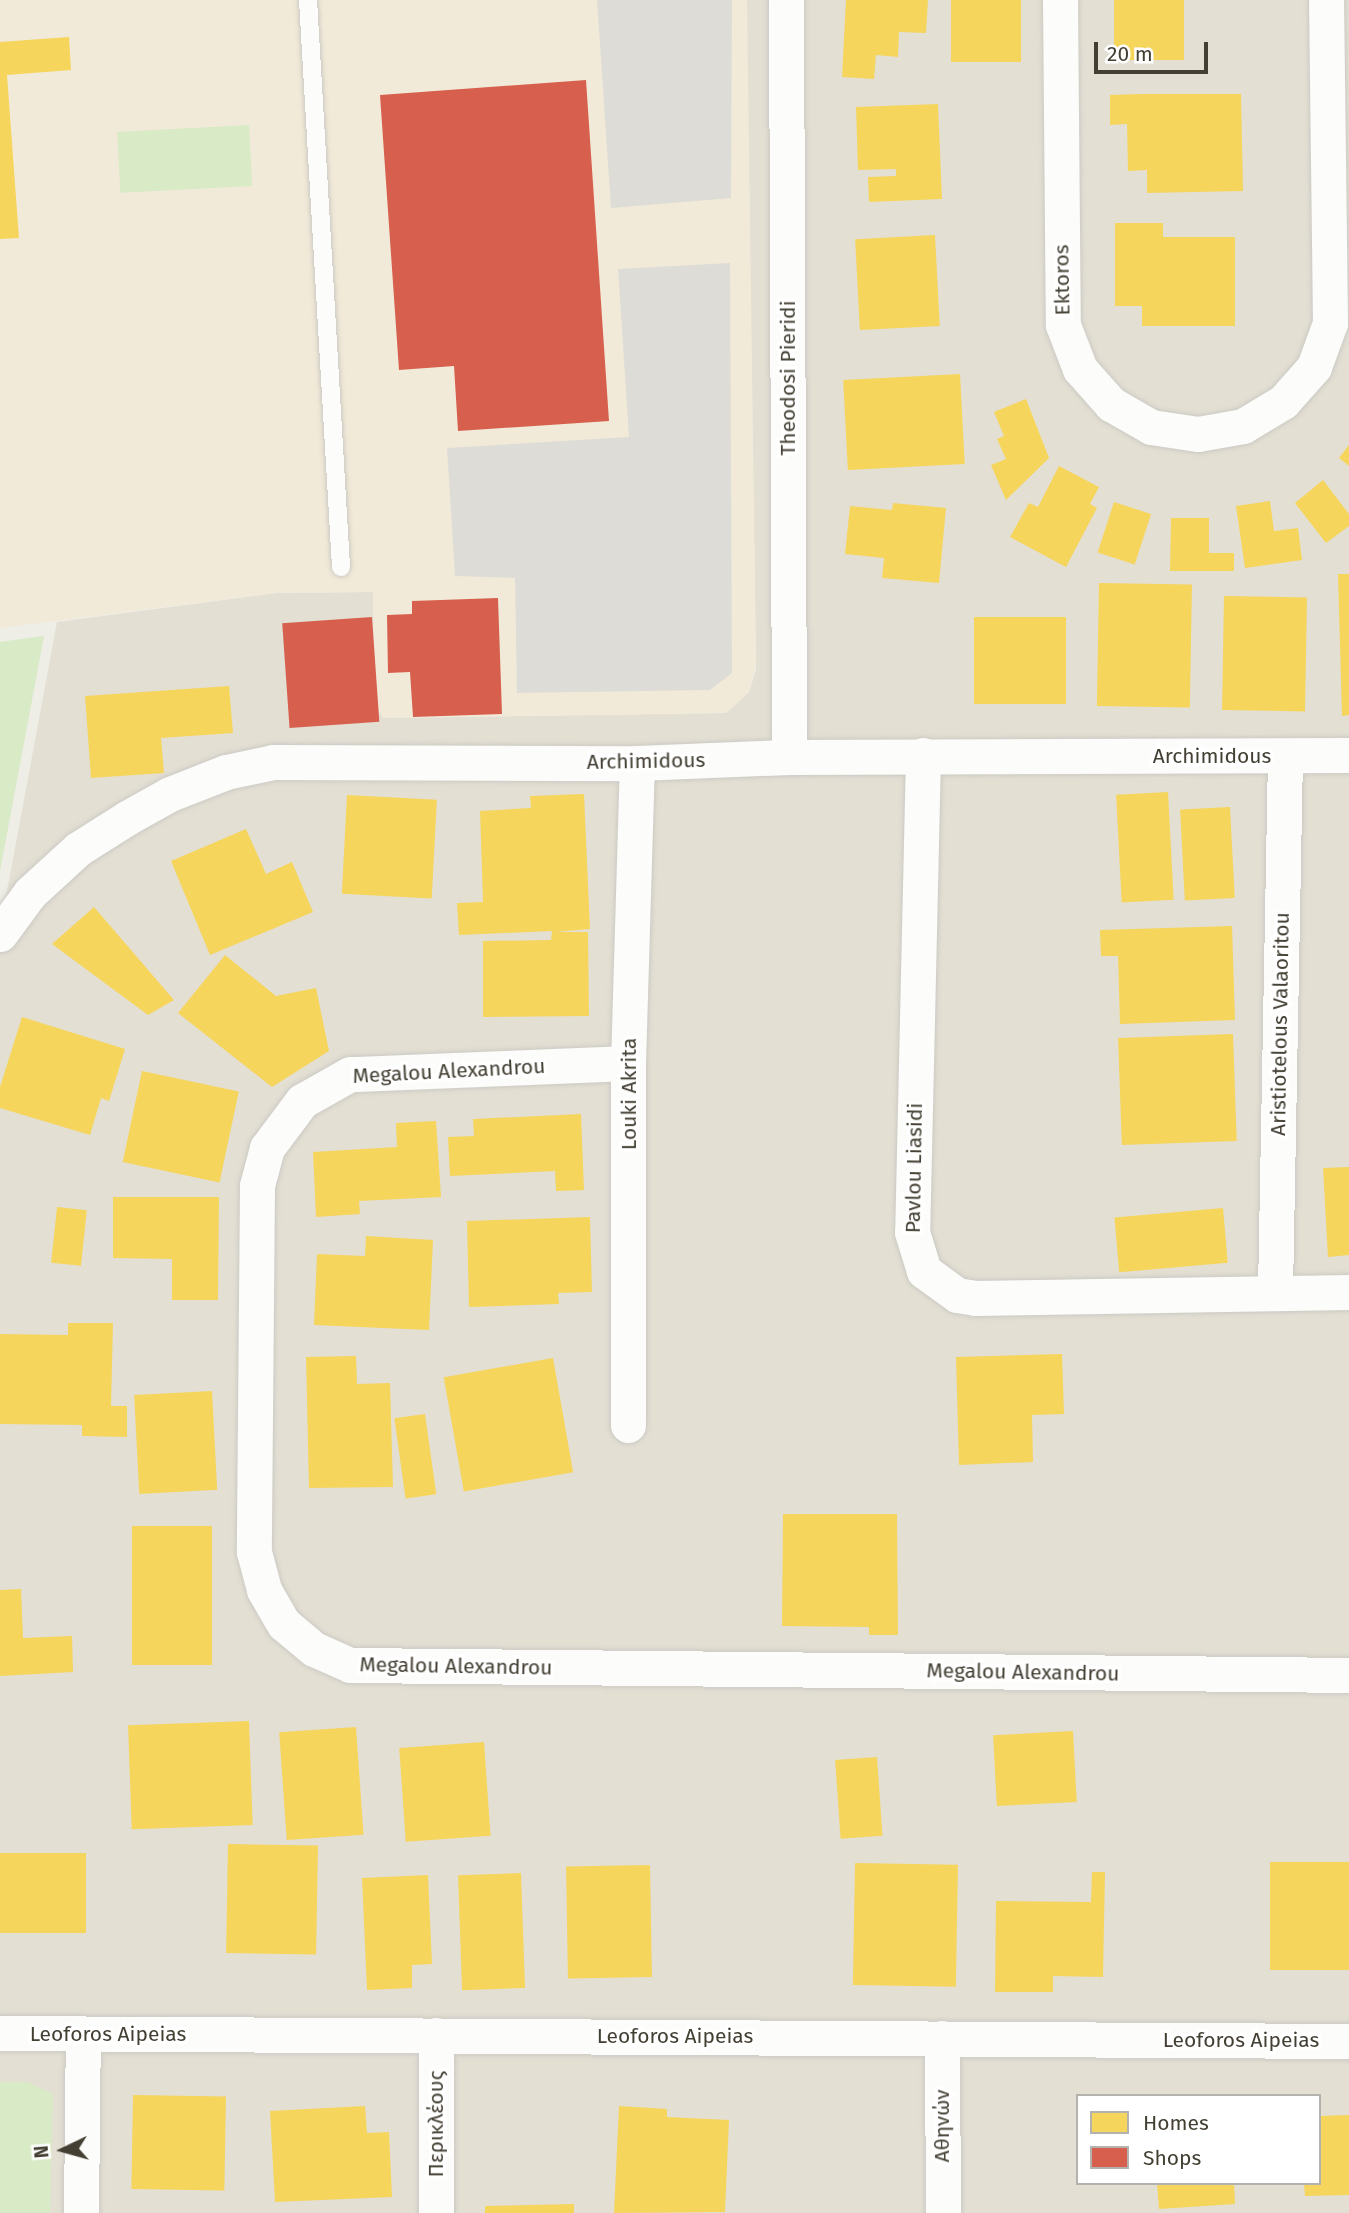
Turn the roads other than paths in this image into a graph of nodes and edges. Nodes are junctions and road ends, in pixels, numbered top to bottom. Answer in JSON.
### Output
{"nodes":[{"id":1,"x":308,"y":0,"type":"edge"},
{"id":2,"x":786,"y":0,"type":"edge"},
{"id":3,"x":1060,"y":0,"type":"edge"},
{"id":4,"x":1326,"y":0,"type":"edge"},
{"id":5,"x":341,"y":567,"type":"dead end"},
{"id":6,"x":923,"y":755,"type":"junction"},
{"id":7,"x":1349,"y":755,"type":"edge"},
{"id":8,"x":1284,"y":756,"type":"junction"},
{"id":9,"x":789,"y":757,"type":"junction"},
{"id":10,"x":637,"y":763,"type":"junction"},
{"id":11,"x":0,"y":933,"type":"edge"},
{"id":12,"x":628,"y":1063,"type":"junction"},
{"id":13,"x":1275,"y":1291,"type":"junction"},
{"id":14,"x":1349,"y":1292,"type":"edge"},
{"id":15,"x":628,"y":1425,"type":"dead end"},
{"id":16,"x":1349,"y":1675,"type":"edge"},
{"id":17,"x":0,"y":2033,"type":"edge"},
{"id":18,"x":83,"y":2034,"type":"junction"},
{"id":19,"x":436,"y":2035,"type":"junction"},
{"id":20,"x":942,"y":2038,"type":"junction"},
{"id":21,"x":1349,"y":2041,"type":"edge"},
{"id":22,"x":81,"y":2213,"type":"edge"},
{"id":23,"x":436,"y":2213,"type":"edge"},
{"id":24,"x":943,"y":2213,"type":"edge"}],
"edges":[{"from":1,"to":5,"type":"lane"},
{"from":2,"to":9,"type":"street","name":"Theodosi Pieridi"},
{"from":3,"to":4,"type":"street","name":"Ektoros"},
{"from":6,"to":8,"type":"street","name":"Archimidous"},
{"from":6,"to":9,"type":"street","name":"Archimidous"},
{"from":6,"to":13,"type":"street","name":"Pavlou Liasidi"},
{"from":7,"to":8,"type":"street","name":"Archimidous"},
{"from":8,"to":13,"type":"street","name":"Aristiotelous Valaoritou"},
{"from":9,"to":10,"type":"street","name":"Archimidous"},
{"from":10,"to":11,"type":"street","name":"Archimidous"},
{"from":10,"to":12,"type":"street","name":"Louki Akrita"},
{"from":12,"to":15,"type":"street","name":"Louki Akrita"},
{"from":12,"to":16,"type":"street","name":"Megalou Alexandrou"},
{"from":13,"to":14,"type":"street","name":"Pavlou Liasidi"},
{"from":17,"to":18,"type":"street","name":"Leoforos Aipeias"},
{"from":18,"to":19,"type":"street","name":"Leoforos Aipeias"},
{"from":18,"to":22,"type":"street"},
{"from":19,"to":20,"type":"street","name":"Leoforos Aipeias"},
{"from":19,"to":23,"type":"street","name":"Περικλέους"},
{"from":20,"to":21,"type":"street","name":"Leoforos Aipeias"},
{"from":20,"to":24,"type":"street","name":"Αθηνών"}]}
